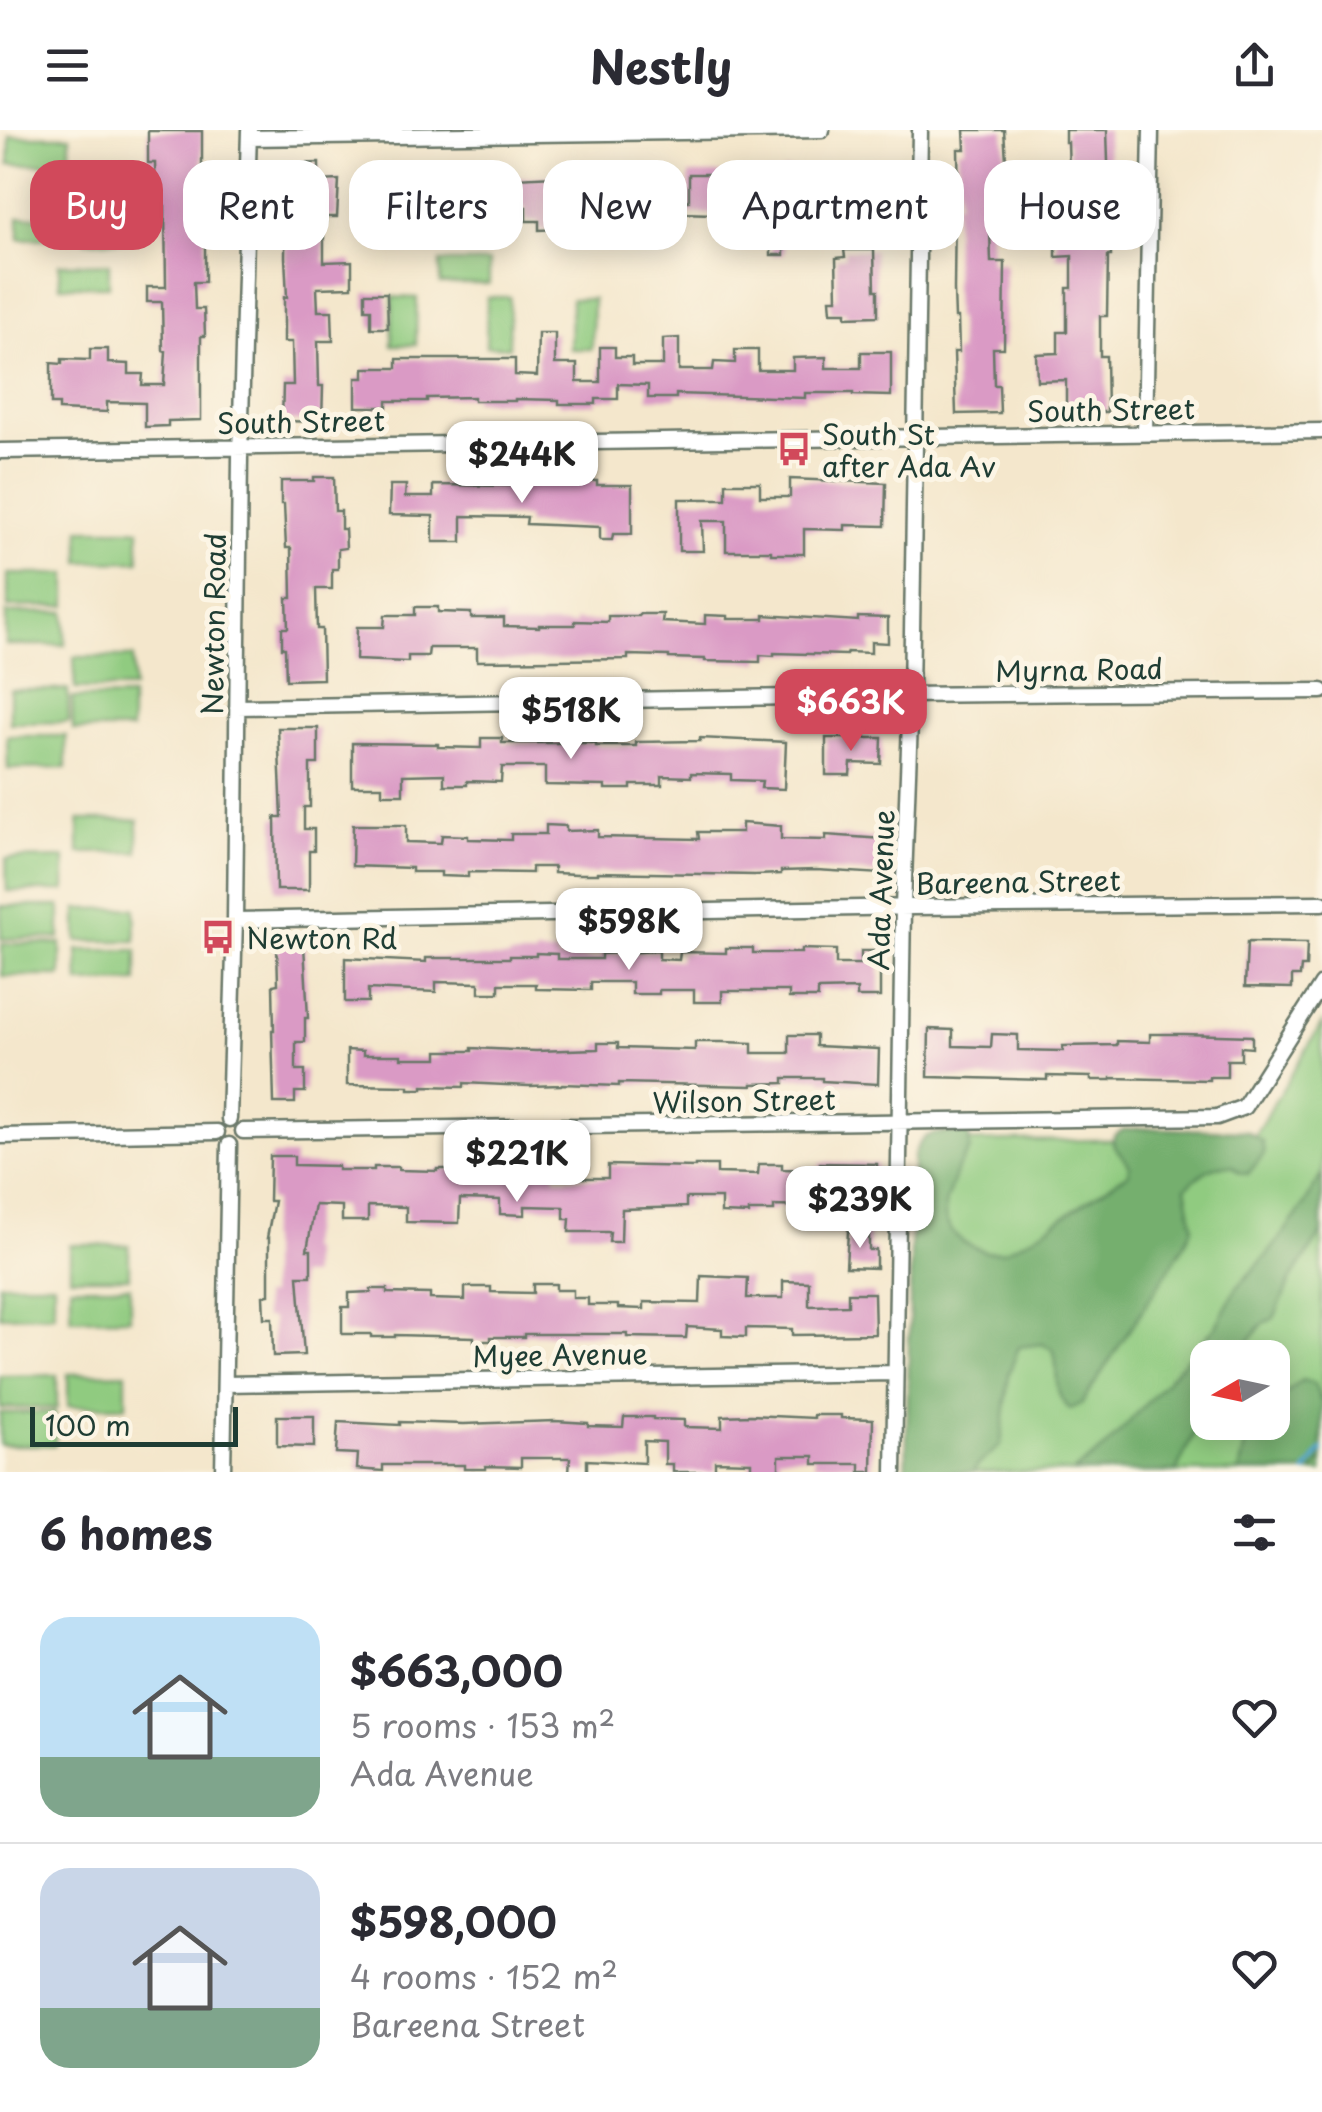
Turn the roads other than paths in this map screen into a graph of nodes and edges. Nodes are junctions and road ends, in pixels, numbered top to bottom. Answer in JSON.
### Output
{"nodes":[{"id":1,"x":822,"y":130,"type":"edge"},
{"id":2,"x":920,"y":130,"type":"edge"},
{"id":3,"x":1151,"y":130,"type":"edge"},
{"id":4,"x":249,"y":134,"type":"edge"},
{"id":5,"x":1322,"y":431,"type":"edge"},
{"id":6,"x":1144,"y":433,"type":"junction"},
{"id":7,"x":916,"y":438,"type":"junction"},
{"id":8,"x":241,"y":446,"type":"junction"},
{"id":9,"x":0,"y":450,"type":"edge"},
{"id":10,"x":1322,"y":690,"type":"edge"},
{"id":11,"x":911,"y":695,"type":"junction"},
{"id":12,"x":237,"y":707,"type":"junction"},
{"id":13,"x":1322,"y":903,"type":"edge"},
{"id":14,"x":903,"y":907,"type":"junction"},
{"id":15,"x":234,"y":920,"type":"junction"},
{"id":16,"x":1322,"y":984,"type":"edge"},
{"id":17,"x":230,"y":1119,"type":"junction"},
{"id":18,"x":900,"y":1123,"type":"junction"},
{"id":19,"x":217,"y":1132,"type":"junction"},
{"id":20,"x":243,"y":1132,"type":"junction"},
{"id":21,"x":0,"y":1136,"type":"edge"},
{"id":22,"x":229,"y":1145,"type":"junction"},
{"id":23,"x":895,"y":1374,"type":"junction"},
{"id":24,"x":225,"y":1384,"type":"junction"},
{"id":25,"x":223,"y":1472,"type":"edge"},
{"id":26,"x":894,"y":1472,"type":"edge"}],
"edges":[{"from":1,"to":4,"type":"street"},
{"from":2,"to":7,"type":"street","name":"Ada Avenue"},
{"from":3,"to":6,"type":"street"},
{"from":4,"to":8,"type":"street","name":"Newton Road"},
{"from":5,"to":6,"type":"street","name":"South Street"},
{"from":6,"to":7,"type":"street","name":"South Street"},
{"from":7,"to":8,"type":"street","name":"South Street"},
{"from":7,"to":11,"type":"street","name":"Ada Avenue"},
{"from":8,"to":9,"type":"street","name":"South Street"},
{"from":8,"to":12,"type":"street","name":"Newton Road"},
{"from":10,"to":11,"type":"street","name":"Myrna Road"},
{"from":11,"to":12,"type":"street","name":"Myrna Road"},
{"from":11,"to":14,"type":"street","name":"Ada Avenue"},
{"from":12,"to":15,"type":"street","name":"Newton Road"},
{"from":13,"to":14,"type":"street","name":"Bareena Street"},
{"from":14,"to":15,"type":"street","name":"Bareena Street"},
{"from":14,"to":18,"type":"street","name":"Ada Avenue"},
{"from":15,"to":17,"type":"street","name":"Newton Road"},
{"from":16,"to":18,"type":"street","name":"Wilson Street"},
{"from":17,"to":19,"type":"street"},
{"from":17,"to":20,"type":"street"},
{"from":18,"to":20,"type":"street","name":"Wilson Street"},
{"from":18,"to":23,"type":"street","name":"Ada Avenue"},
{"from":19,"to":21,"type":"street"},
{"from":19,"to":22,"type":"street"},
{"from":20,"to":22,"type":"street"},
{"from":22,"to":24,"type":"street"},
{"from":23,"to":24,"type":"street","name":"Myee Avenue"},
{"from":23,"to":26,"type":"street","name":"Ada Avenue"},
{"from":24,"to":25,"type":"street"}]}
